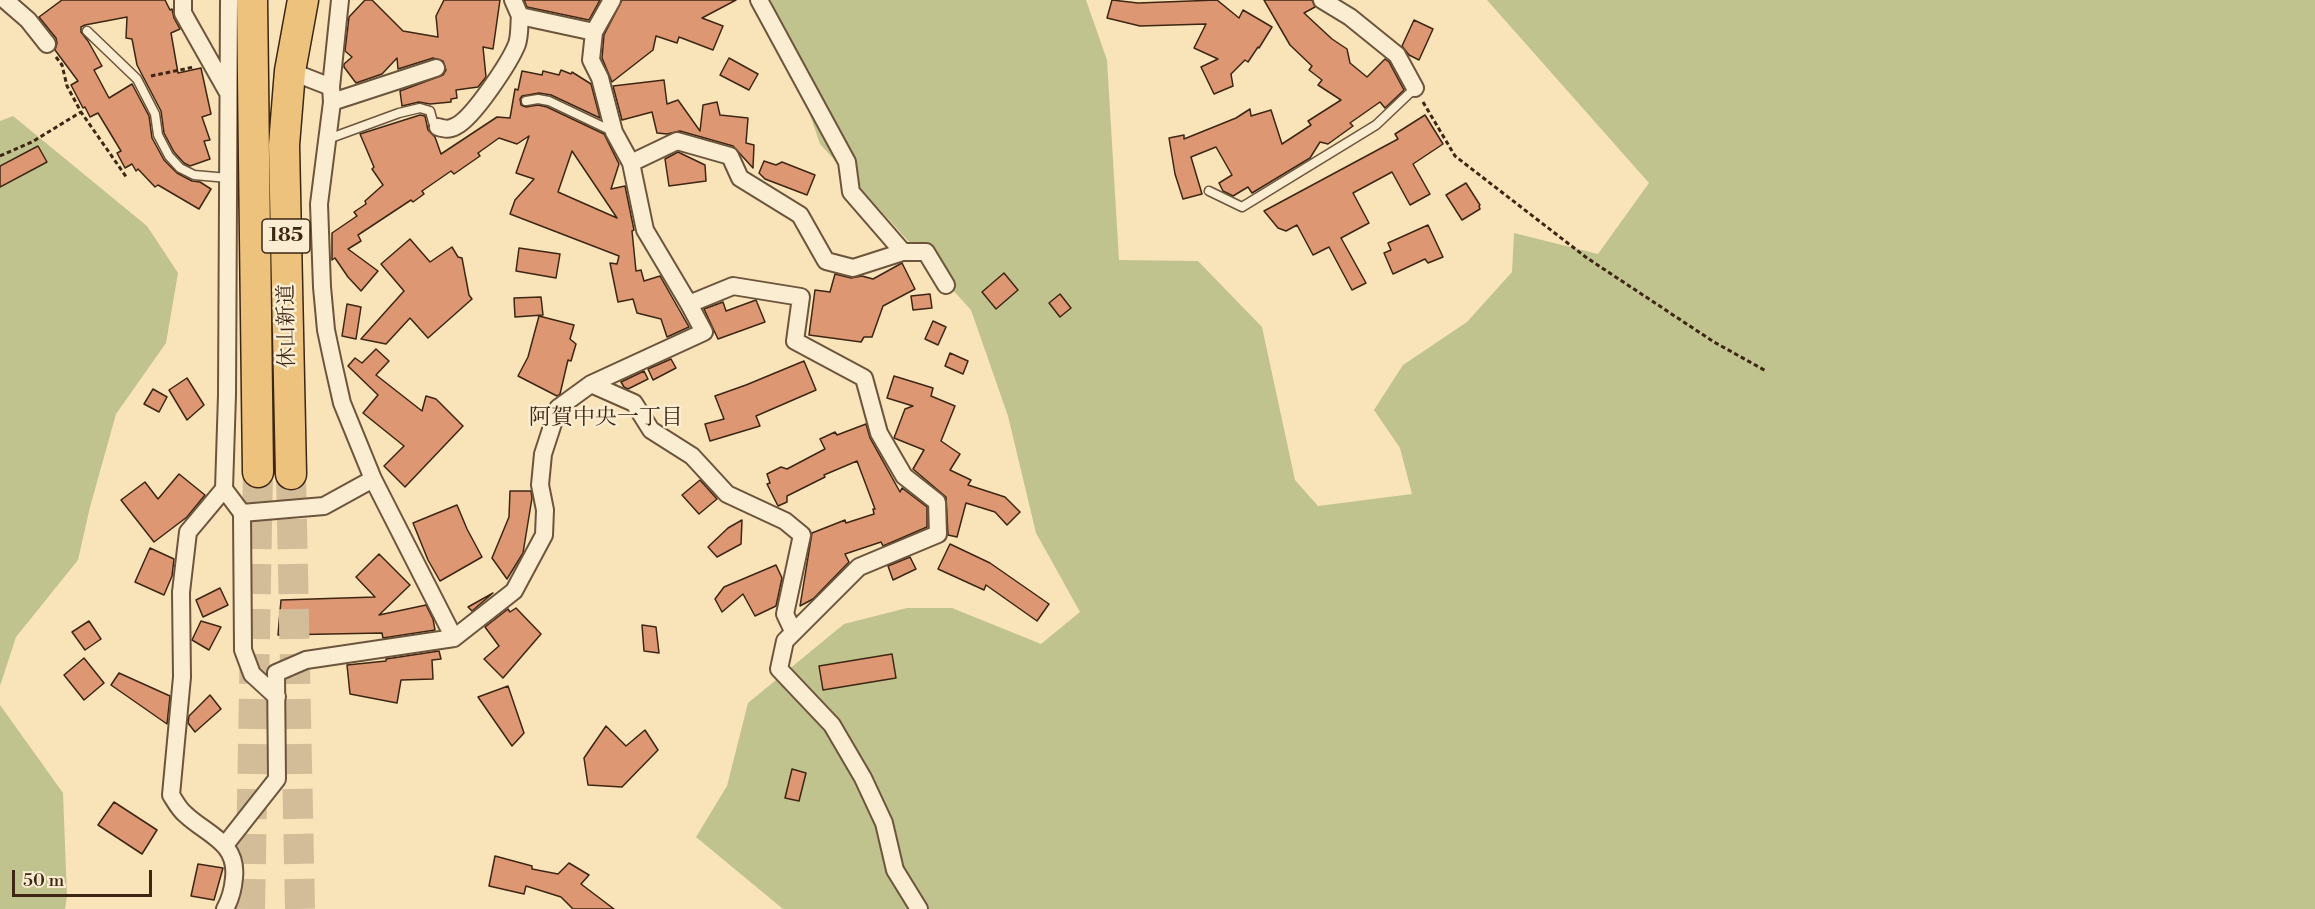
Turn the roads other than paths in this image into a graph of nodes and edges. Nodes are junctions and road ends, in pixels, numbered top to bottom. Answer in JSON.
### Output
{"nodes":[{"id":1,"x":4,"y":0,"type":"edge"},
{"id":2,"x":183,"y":0,"type":"edge"},
{"id":3,"x":229,"y":0,"type":"edge"},
{"id":4,"x":252,"y":0,"type":"edge"},
{"id":5,"x":303,"y":0,"type":"edge"},
{"id":6,"x":340,"y":0,"type":"edge"},
{"id":7,"x":612,"y":0,"type":"edge"},
{"id":8,"x":759,"y":0,"type":"edge"},
{"id":9,"x":1322,"y":0,"type":"edge"},
{"id":10,"x":0,"y":6,"type":"edge"},
{"id":11,"x":517,"y":8,"type":"edge"},
{"id":12,"x":87,"y":31,"type":"dead end"},
{"id":13,"x":594,"y":32,"type":"junction"},
{"id":14,"x":47,"y":44,"type":"road end"},
{"id":15,"x":436,"y":68,"type":"dead end"},
{"id":16,"x":290,"y":71,"type":"junction"},
{"id":17,"x":1415,"y":88,"type":"joint"},
{"id":18,"x":227,"y":92,"type":"junction"},
{"id":19,"x":331,"y":94,"type":"junction"},
{"id":20,"x":526,"y":101,"type":"dead end"},
{"id":21,"x":438,"y":127,"type":"joint"},
{"id":22,"x":614,"y":132,"type":"junction"},
{"id":23,"x":327,"y":139,"type":"junction"},
{"id":24,"x":631,"y":163,"type":"junction"},
{"id":25,"x":228,"y":178,"type":"junction"},
{"id":26,"x":1209,"y":192,"type":"dead end"},
{"id":27,"x":903,"y":252,"type":"junction"},
{"id":28,"x":946,"y":285,"type":"dead end"},
{"id":29,"x":689,"y":304,"type":"junction"},
{"id":30,"x":591,"y":384,"type":"junction"},
{"id":31,"x":258,"y":472,"type":"tunnel mouth"},
{"id":32,"x":291,"y":474,"type":"tunnel mouth"},
{"id":33,"x":373,"y":479,"type":"junction"},
{"id":34,"x":224,"y":489,"type":"junction"},
{"id":35,"x":242,"y":513,"type":"junction"},
{"id":36,"x":793,"y":631,"type":"junction"},
{"id":37,"x":454,"y":638,"type":"junction"},
{"id":38,"x":277,"y":697,"type":"junction"},
{"id":39,"x":225,"y":845,"type":"junction"},
{"id":40,"x":225,"y":909,"type":"edge"},
{"id":41,"x":919,"y":909,"type":"edge"}],
"edges":[{"from":1,"to":10,"type":"street"},
{"from":1,"to":14,"type":"street"},
{"from":2,"to":18,"type":"street"},
{"from":3,"to":18,"type":"street"},
{"from":4,"to":31,"type":"highway","name":"休山新道","number":"185"},
{"from":5,"to":16,"type":"highway","name":"休山新道","number":"185"},
{"from":6,"to":19,"type":"street"},
{"from":7,"to":13,"type":"street"},
{"from":8,"to":27,"type":"street"},
{"from":9,"to":17,"type":"street"},
{"from":11,"to":13,"type":"street"},
{"from":11,"to":21,"type":"street"},
{"from":12,"to":25,"type":"lane"},
{"from":13,"to":22,"type":"street"},
{"from":15,"to":19,"type":"street"},
{"from":16,"to":19,"type":"street"},
{"from":16,"to":32,"type":"highway","name":"休山新道","number":"185"},
{"from":17,"to":26,"type":"lane"},
{"from":18,"to":25,"type":"street"},
{"from":19,"to":23,"type":"street"},
{"from":20,"to":22,"type":"lane"},
{"from":21,"to":23,"type":"lane"},
{"from":22,"to":24,"type":"street"},
{"from":23,"to":33,"type":"street"},
{"from":24,"to":27,"type":"street"},
{"from":24,"to":29,"type":"street"},
{"from":25,"to":34,"type":"street"},
{"from":27,"to":28,"type":"street"},
{"from":29,"to":30,"type":"street"},
{"from":29,"to":36,"type":"street"},
{"from":30,"to":36,"type":"street"},
{"from":30,"to":37,"type":"street"},
{"from":33,"to":35,"type":"street"},
{"from":33,"to":37,"type":"street"},
{"from":34,"to":35,"type":"street"},
{"from":34,"to":39,"type":"street"},
{"from":35,"to":38,"type":"street"},
{"from":36,"to":41,"type":"street"},
{"from":37,"to":38,"type":"street"},
{"from":38,"to":39,"type":"street"},
{"from":39,"to":40,"type":"street"}]}
